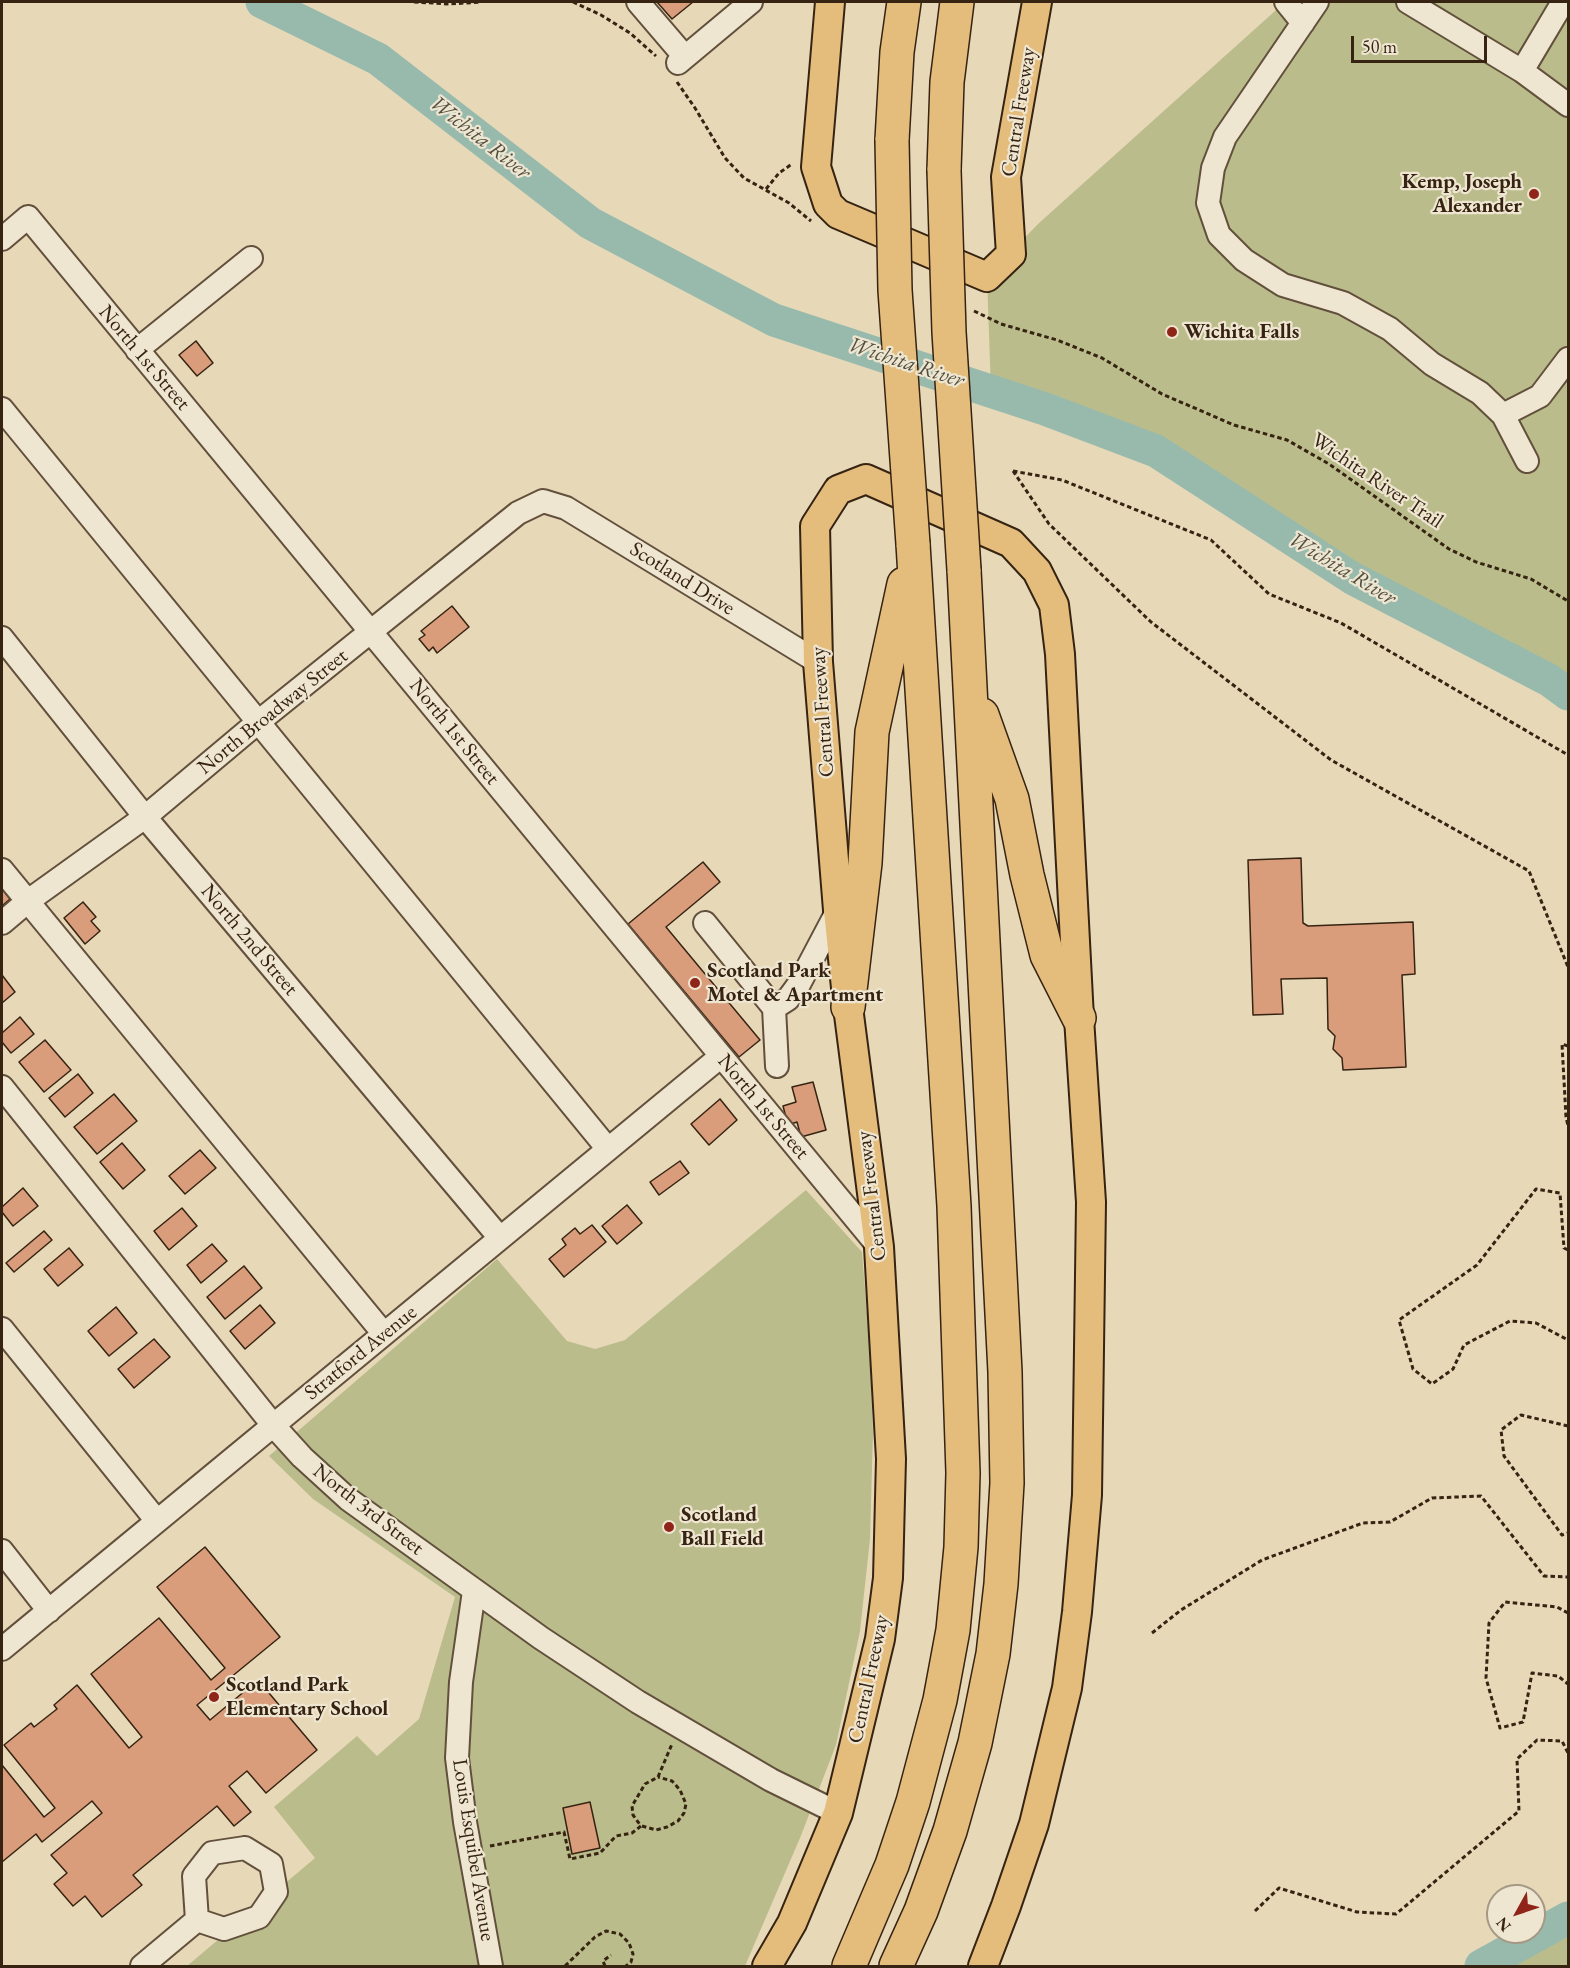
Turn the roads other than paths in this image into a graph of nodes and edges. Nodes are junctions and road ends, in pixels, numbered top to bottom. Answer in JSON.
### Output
{"nodes":[{"id":1,"x":638,"y":2,"type":"edge"},
{"id":2,"x":752,"y":2,"type":"edge"},
{"id":3,"x":830,"y":2,"type":"edge"},
{"id":4,"x":904,"y":2,"type":"edge"},
{"id":5,"x":957,"y":2,"type":"edge"},
{"id":6,"x":1037,"y":2,"type":"edge"},
{"id":7,"x":1286,"y":2,"type":"edge"},
{"id":8,"x":1317,"y":2,"type":"edge"},
{"id":9,"x":1408,"y":2,"type":"edge"},
{"id":10,"x":1563,"y":2,"type":"edge"},
{"id":11,"x":1303,"y":22,"type":"junction"},
{"id":12,"x":1522,"y":70,"type":"junction"},
{"id":13,"x":1569,"y":105,"type":"edge"},
{"id":14,"x":2,"y":239,"type":"edge"},
{"id":15,"x":251,"y":258,"type":"dead end"},
{"id":16,"x":137,"y":350,"type":"junction"},
{"id":17,"x":1569,"y":359,"type":"edge"},
{"id":18,"x":2,"y":409,"type":"edge"},
{"id":19,"x":1503,"y":415,"type":"junction"},
{"id":20,"x":1527,"y":461,"type":"dead end"},
{"id":21,"x":543,"y":501,"type":"joint"},
{"id":22,"x":913,"y":544,"type":"junction"},
{"id":23,"x":373,"y":632,"type":"junction"},
{"id":24,"x":2,"y":638,"type":"edge"},
{"id":25,"x":818,"y":662,"type":"junction"},
{"id":26,"x":970,"y":684,"type":"junction"},
{"id":27,"x":257,"y":723,"type":"junction"},
{"id":28,"x":146,"y":817,"type":"junction"},
{"id":29,"x":2,"y":870,"type":"edge"},
{"id":30,"x":28,"y":901,"type":"junction"},
{"id":31,"x":838,"y":910,"type":"junction"},
{"id":32,"x":2,"y":923,"type":"edge"},
{"id":33,"x":705,"y":923,"type":"dead end"},
{"id":34,"x":848,"y":1007,"type":"junction"},
{"id":35,"x":774,"y":1008,"type":"junction"},
{"id":36,"x":1079,"y":1018,"type":"junction"},
{"id":37,"x":720,"y":1057,"type":"junction"},
{"id":38,"x":777,"y":1066,"type":"dead end"},
{"id":39,"x":2,"y":1087,"type":"edge"},
{"id":40,"x":608,"y":1149,"type":"junction"},
{"id":41,"x":500,"y":1238,"type":"junction"},
{"id":42,"x":879,"y":1247,"type":"junction"},
{"id":43,"x":2,"y":1329,"type":"edge"},
{"id":44,"x":384,"y":1334,"type":"junction"},
{"id":45,"x":273,"y":1425,"type":"junction"},
{"id":46,"x":157,"y":1521,"type":"junction"},
{"id":47,"x":2,"y":1551,"type":"edge"},
{"id":48,"x":474,"y":1591,"type":"junction"},
{"id":49,"x":49,"y":1611,"type":"junction"},
{"id":50,"x":2,"y":1649,"type":"edge"},
{"id":51,"x":838,"y":1813,"type":"junction"},
{"id":52,"x":197,"y":1920,"type":"dead end"},
{"id":53,"x":142,"y":1966,"type":"edge"},
{"id":54,"x":491,"y":1966,"type":"edge"},
{"id":55,"x":767,"y":1966,"type":"edge"},
{"id":56,"x":849,"y":1966,"type":"edge"},
{"id":57,"x":896,"y":1966,"type":"edge"},
{"id":58,"x":983,"y":1966,"type":"edge"}],
"edges":[{"from":1,"to":2,"type":"street"},
{"from":3,"to":6,"type":"main road","name":"Central Freeway"},
{"from":4,"to":22,"type":"highway","bridge":true},
{"from":5,"to":26,"type":"highway","bridge":true},
{"from":7,"to":11,"type":"street"},
{"from":8,"to":11,"type":"street"},
{"from":9,"to":12,"type":"street"},
{"from":10,"to":12,"type":"street"},
{"from":11,"to":19,"type":"street"},
{"from":12,"to":13,"type":"street"},
{"from":14,"to":16,"type":"street","name":"North 1st Street"},
{"from":15,"to":16,"type":"street"},
{"from":16,"to":23,"type":"street","name":"North 1st Street"},
{"from":17,"to":19,"type":"street"},
{"from":18,"to":27,"type":"street"},
{"from":19,"to":20,"type":"street"},
{"from":21,"to":23,"type":"street","name":"North Broadway Street"},
{"from":21,"to":25,"type":"street","name":"Scotland Drive"},
{"from":22,"to":34,"type":"highway"},
{"from":22,"to":56,"type":"highway"},
{"from":23,"to":27,"type":"street","name":"North Broadway Street"},
{"from":23,"to":37,"type":"street","name":"North 1st Street"},
{"from":24,"to":28,"type":"street","name":"North 2nd Street"},
{"from":25,"to":31,"type":"main road","name":"Central Freeway"},
{"from":25,"to":36,"type":"main road","name":"Central Freeway"},
{"from":26,"to":36,"type":"highway"},
{"from":26,"to":57,"type":"highway"},
{"from":27,"to":28,"type":"street","name":"North Broadway Street"},
{"from":27,"to":40,"type":"street"},
{"from":28,"to":30,"type":"street","name":"North Broadway Street"},
{"from":28,"to":41,"type":"street","name":"North 2nd Street"},
{"from":29,"to":30,"type":"street"},
{"from":30,"to":32,"type":"street","name":"North Broadway Street"},
{"from":30,"to":44,"type":"street"},
{"from":31,"to":34,"type":"main road","name":"Central Freeway"},
{"from":31,"to":35,"type":"street"},
{"from":33,"to":35,"type":"street"},
{"from":34,"to":42,"type":"main road","name":"Central Freeway"},
{"from":35,"to":38,"type":"street"},
{"from":36,"to":58,"type":"main road","name":"Central Freeway"},
{"from":37,"to":40,"type":"street","name":"Stratford Avenue"},
{"from":37,"to":42,"type":"street","name":"North 1st Street"},
{"from":39,"to":45,"type":"street","name":"North 3rd Street"},
{"from":40,"to":41,"type":"street","name":"Stratford Avenue"},
{"from":41,"to":44,"type":"street","name":"Stratford Avenue"},
{"from":42,"to":51,"type":"main road","name":"Central Freeway"},
{"from":43,"to":46,"type":"street"},
{"from":44,"to":45,"type":"street","name":"Stratford Avenue"},
{"from":45,"to":46,"type":"street","name":"Stratford Avenue"},
{"from":45,"to":48,"type":"street","name":"North 3rd Street"},
{"from":46,"to":49,"type":"street","name":"Stratford Avenue"},
{"from":47,"to":49,"type":"street"},
{"from":48,"to":51,"type":"street","name":"North 3rd Street"},
{"from":48,"to":54,"type":"street","name":"Louis Esquibel Avenue"},
{"from":49,"to":50,"type":"street","name":"Stratford Avenue"},
{"from":51,"to":55,"type":"main road","name":"Central Freeway"},
{"from":52,"to":53,"type":"street"}]}
